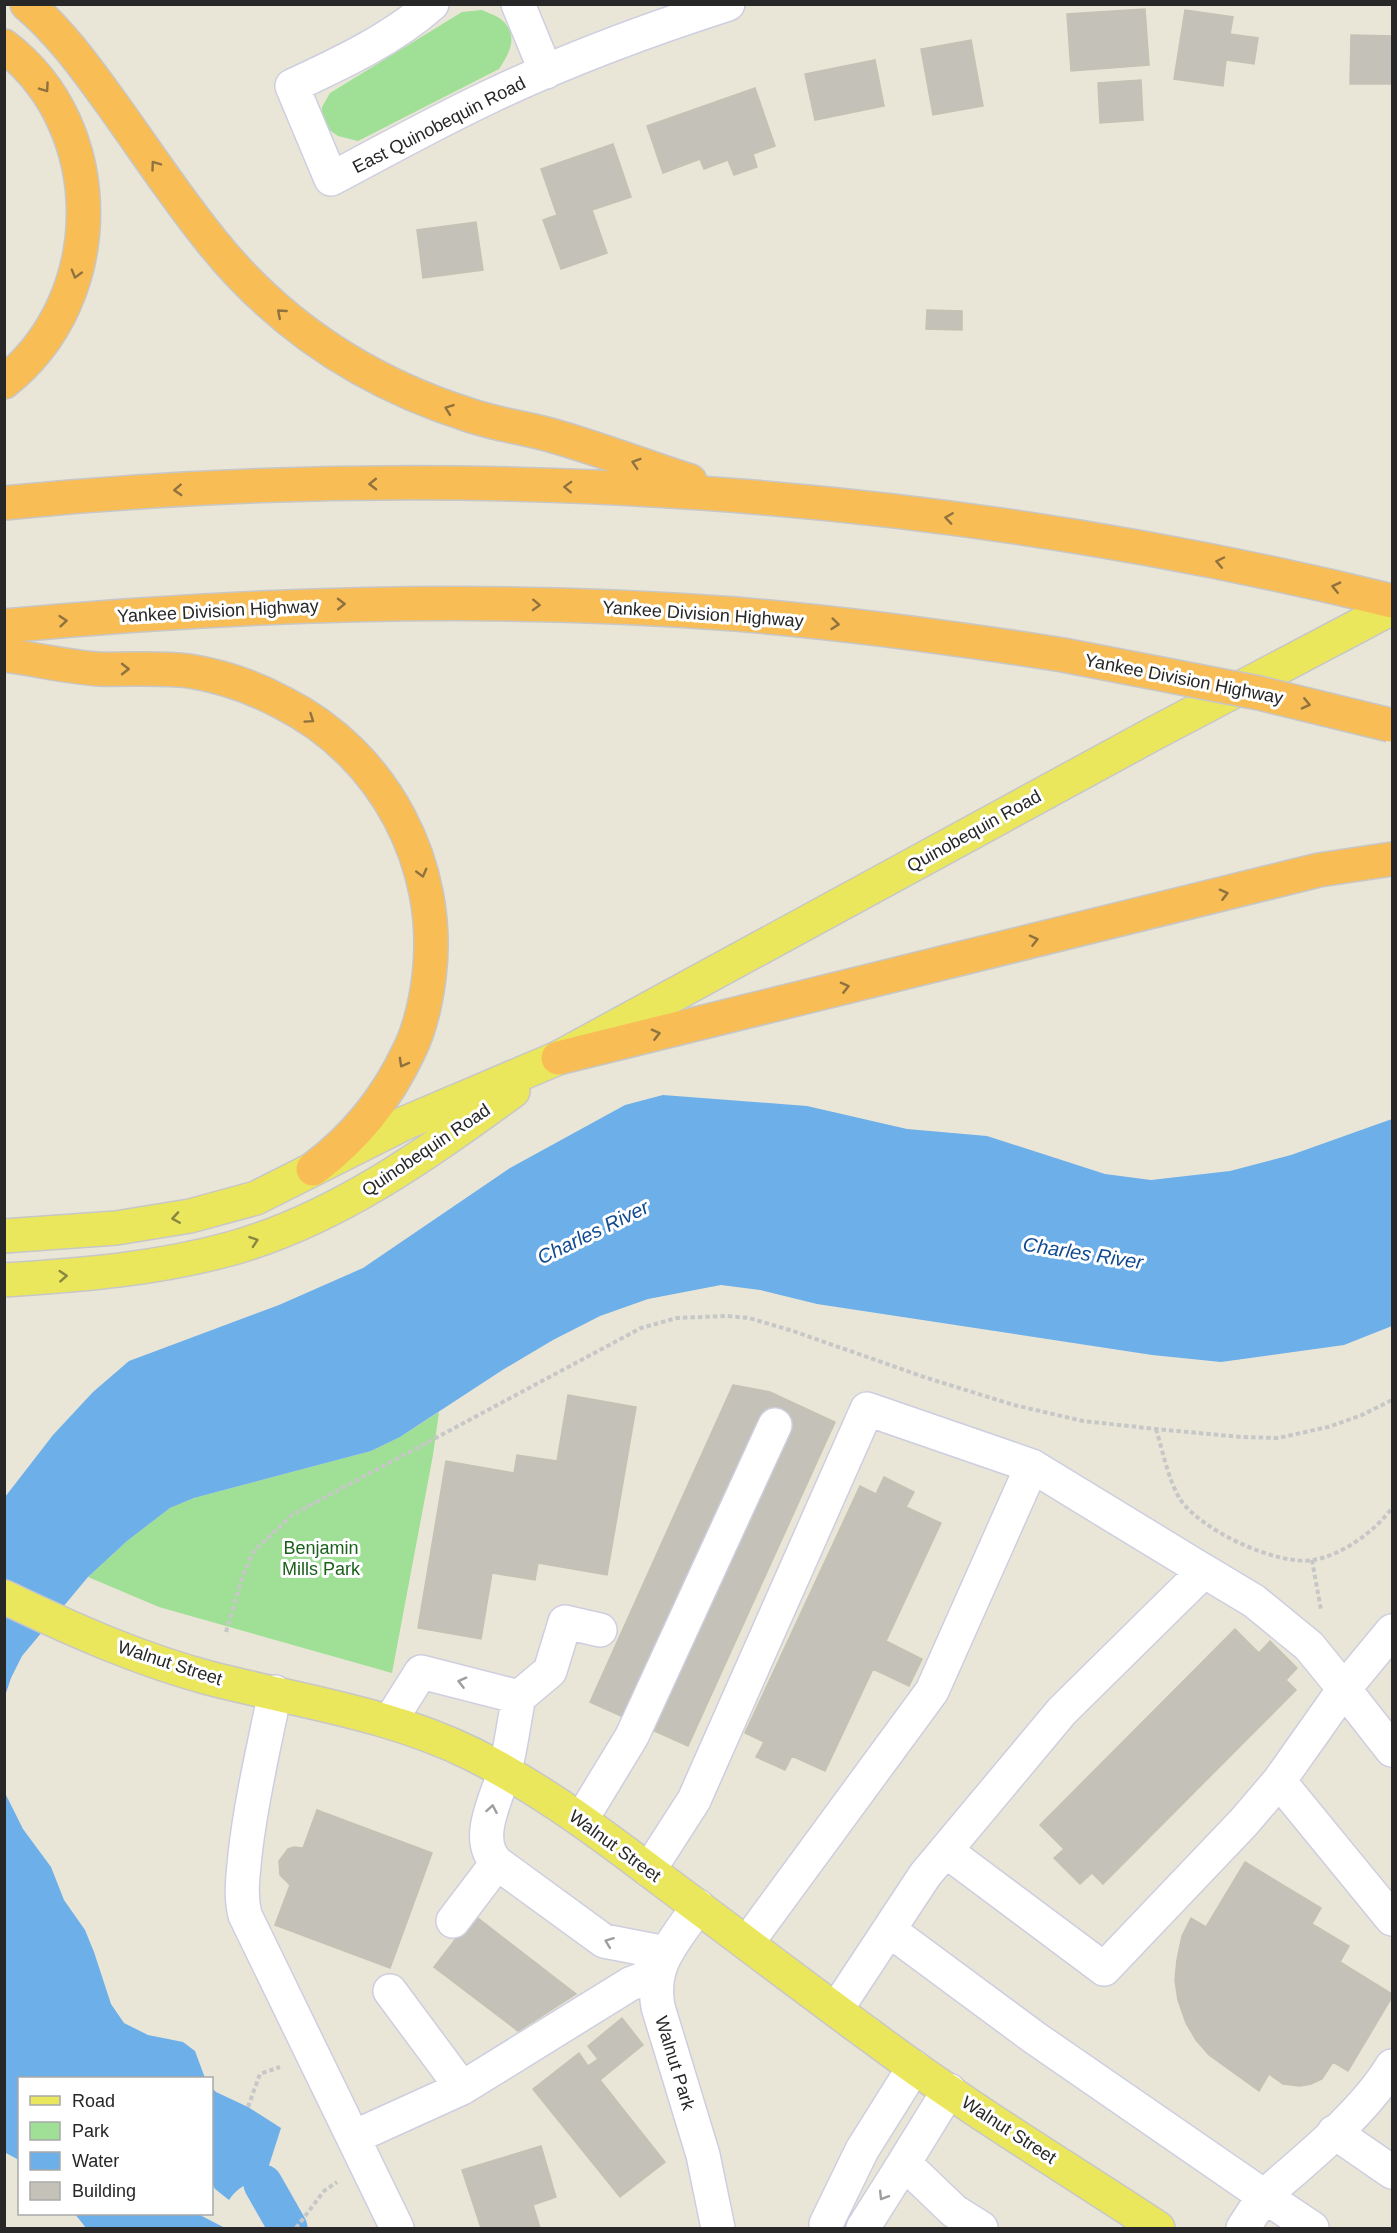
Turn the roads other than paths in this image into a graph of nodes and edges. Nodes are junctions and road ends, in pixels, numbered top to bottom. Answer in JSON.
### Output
{"nodes":[{"id":1,"x":27,"y":4,"type":"edge"},
{"id":2,"x":432,"y":4,"type":"edge"},
{"id":3,"x":518,"y":4,"type":"edge"},
{"id":4,"x":728,"y":4,"type":"edge"},
{"id":5,"x":4,"y":46,"type":"edge"},
{"id":6,"x":546,"y":72,"type":"junction"},
{"id":7,"x":4,"y":382,"type":"edge"},
{"id":8,"x":732,"y":495,"type":"junction"},
{"id":9,"x":4,"y":503,"type":"edge"},
{"id":10,"x":1392,"y":601,"type":"edge"},
{"id":11,"x":1392,"y":608,"type":"edge"},
{"id":12,"x":4,"y":626,"type":"edge"},
{"id":13,"x":4,"y":655,"type":"edge"},
{"id":14,"x":1391,"y":726,"type":"edge"},
{"id":15,"x":1392,"y":859,"type":"edge"},
{"id":16,"x":558,"y":1058,"type":"junction"},
{"id":17,"x":313,"y":1169,"type":"junction"},
{"id":18,"x":4,"y":1236,"type":"edge"},
{"id":19,"x":4,"y":1280,"type":"edge"},
{"id":20,"x":775,"y":1425,"type":"dead end"},
{"id":21,"x":1032,"y":1466,"type":"junction"},
{"id":22,"x":1204,"y":1571,"type":"junction"},
{"id":23,"x":4,"y":1597,"type":"edge"},
{"id":24,"x":600,"y":1630,"type":"dead end"},
{"id":25,"x":1392,"y":1631,"type":"edge"},
{"id":26,"x":1344,"y":1689,"type":"junction"},
{"id":27,"x":275,"y":1692,"type":"junction"},
{"id":28,"x":519,"y":1696,"type":"junction"},
{"id":29,"x":390,"y":1721,"type":"junction"},
{"id":30,"x":1392,"y":1750,"type":"edge"},
{"id":31,"x":504,"y":1772,"type":"junction"},
{"id":32,"x":1279,"y":1781,"type":"junction"},
{"id":33,"x":581,"y":1820,"type":"junction"},
{"id":34,"x":946,"y":1851,"type":"junction"},
{"id":35,"x":497,"y":1863,"type":"junction"},
{"id":36,"x":649,"y":1870,"type":"junction"},
{"id":37,"x":698,"y":1906,"type":"junction"},
{"id":38,"x":1392,"y":1919,"type":"edge"},
{"id":39,"x":453,"y":1921,"type":"dead end"},
{"id":40,"x":889,"y":1930,"type":"junction"},
{"id":41,"x":747,"y":1943,"type":"junction"},
{"id":42,"x":661,"y":1965,"type":"junction"},
{"id":43,"x":390,"y":1991,"type":"dead end"},
{"id":44,"x":836,"y":2010,"type":"junction"},
{"id":45,"x":1392,"y":2066,"type":"edge"},
{"id":46,"x":914,"y":2067,"type":"junction"},
{"id":47,"x":462,"y":2088,"type":"junction"},
{"id":48,"x":949,"y":2091,"type":"junction"},
{"id":49,"x":1334,"y":2132,"type":"junction"},
{"id":50,"x":354,"y":2138,"type":"junction"},
{"id":51,"x":904,"y":2163,"type":"junction"},
{"id":52,"x":1392,"y":2172,"type":"edge"},
{"id":53,"x":1264,"y":2196,"type":"junction"},
{"id":54,"x":826,"y":2224,"type":"dead end"},
{"id":55,"x":397,"y":2229,"type":"edge"},
{"id":56,"x":718,"y":2229,"type":"edge"},
{"id":57,"x":863,"y":2229,"type":"edge"},
{"id":58,"x":981,"y":2229,"type":"edge"},
{"id":59,"x":1158,"y":2229,"type":"edge"},
{"id":60,"x":1243,"y":2229,"type":"edge"},
{"id":61,"x":1312,"y":2229,"type":"edge"}],
"edges":[{"from":8,"to":1,"type":"highway","one_way":true},
{"from":2,"to":6,"type":"street","name":"East Quinobequin Road"},
{"from":3,"to":6,"type":"street","name":"East Quinobequin Road"},
{"from":4,"to":6,"type":"street","name":"East Quinobequin Road"},
{"from":5,"to":7,"type":"highway","one_way":true},
{"from":8,"to":9,"type":"highway","one_way":true},
{"from":10,"to":8,"type":"highway","one_way":true},
{"from":11,"to":16,"type":"main road","name":"Quinobequin Road"},
{"from":12,"to":14,"type":"highway","name":"Yankee Division Highway","one_way":true,"bridge":true},
{"from":13,"to":17,"type":"highway","one_way":true},
{"from":16,"to":15,"type":"highway","one_way":true},
{"from":16,"to":17,"type":"main road","name":"Quinobequin Road"},
{"from":19,"to":16,"type":"main road","name":"Quinobequin Road","one_way":true},
{"from":17,"to":18,"type":"main road","name":"Quinobequin Road","one_way":true},
{"from":20,"to":33,"type":"street"},
{"from":21,"to":22,"type":"street"},
{"from":21,"to":36,"type":"street"},
{"from":21,"to":41,"type":"street"},
{"from":22,"to":26,"type":"street"},
{"from":22,"to":34,"type":"street"},
{"from":23,"to":27,"type":"main road","name":"Walnut Street"},
{"from":24,"to":28,"type":"street"},
{"from":25,"to":26,"type":"street"},
{"from":26,"to":30,"type":"street"},
{"from":26,"to":32,"type":"street"},
{"from":27,"to":29,"type":"main road","name":"Walnut Street"},
{"from":27,"to":50,"type":"street"},
{"from":28,"to":29,"type":"street","one_way":true},
{"from":28,"to":31,"type":"street"},
{"from":29,"to":31,"type":"main road","name":"Walnut Street"},
{"from":31,"to":33,"type":"main road","name":"Walnut Street"},
{"from":35,"to":31,"type":"street","one_way":true},
{"from":32,"to":34,"type":"street"},
{"from":32,"to":38,"type":"street"},
{"from":33,"to":36,"type":"main road","name":"Walnut Street"},
{"from":34,"to":40,"type":"street"},
{"from":35,"to":39,"type":"street"},
{"from":42,"to":35,"type":"street","one_way":true},
{"from":36,"to":37,"type":"main road","name":"Walnut Street"},
{"from":37,"to":41,"type":"main road","name":"Walnut Street"},
{"from":37,"to":42,"type":"street"},
{"from":40,"to":44,"type":"street"},
{"from":40,"to":53,"type":"street"},
{"from":41,"to":44,"type":"main road","name":"Walnut Street"},
{"from":42,"to":47,"type":"street"},
{"from":42,"to":56,"type":"street","name":"Walnut Park"},
{"from":43,"to":47,"type":"street"},
{"from":44,"to":46,"type":"main road","name":"Walnut Street"},
{"from":45,"to":49,"type":"street"},
{"from":46,"to":48,"type":"main road","name":"Walnut Street"},
{"from":46,"to":54,"type":"street"},
{"from":47,"to":50,"type":"street"},
{"from":48,"to":51,"type":"street"},
{"from":48,"to":59,"type":"main road","name":"Walnut Street"},
{"from":49,"to":52,"type":"street"},
{"from":49,"to":53,"type":"street"},
{"from":50,"to":55,"type":"street"},
{"from":51,"to":57,"type":"street","one_way":true},
{"from":51,"to":58,"type":"street"},
{"from":53,"to":60,"type":"street"},
{"from":53,"to":61,"type":"street"}]}
